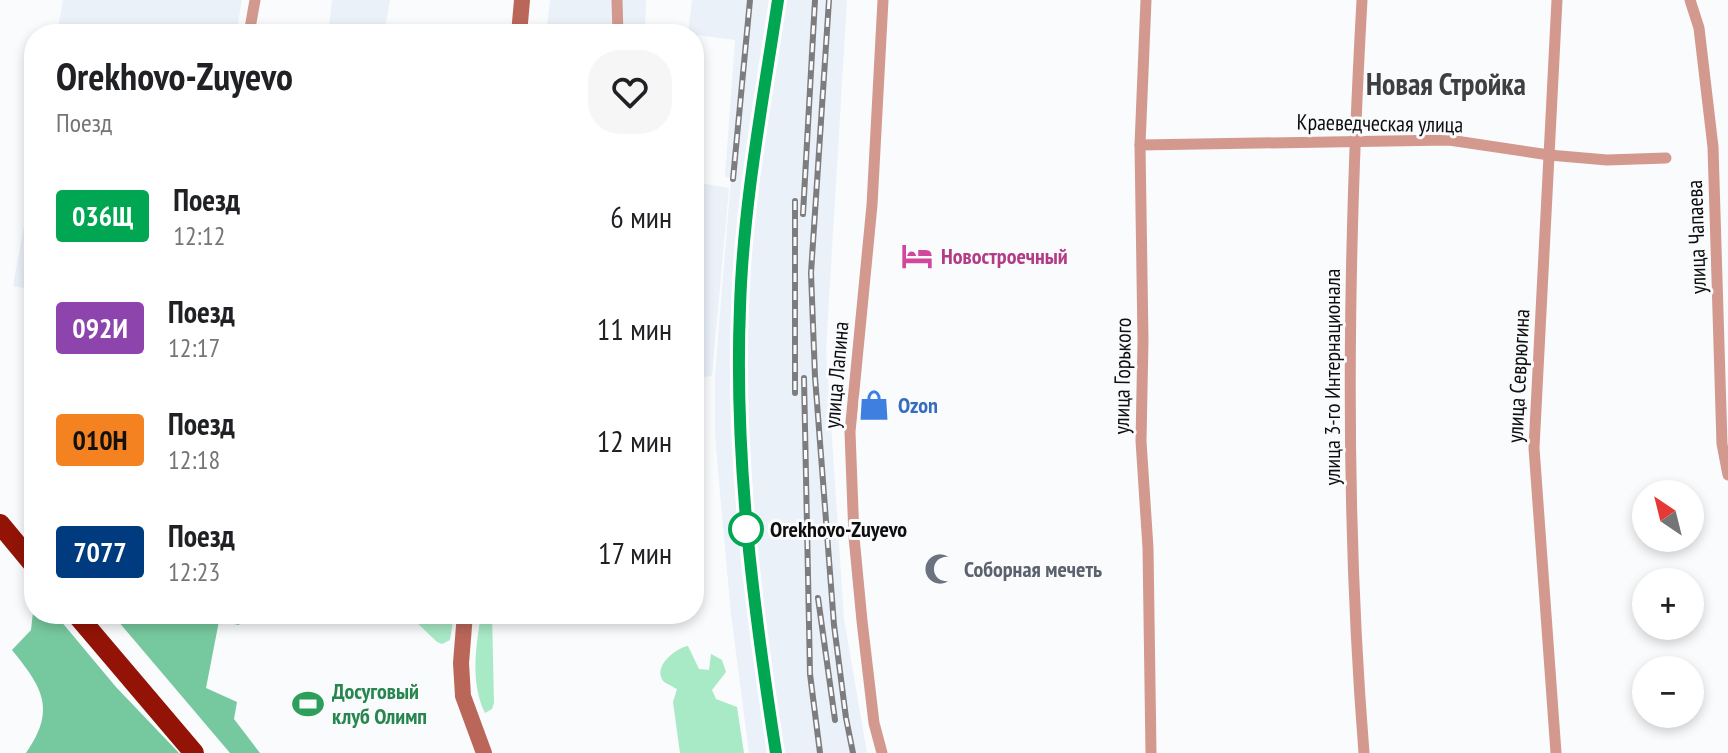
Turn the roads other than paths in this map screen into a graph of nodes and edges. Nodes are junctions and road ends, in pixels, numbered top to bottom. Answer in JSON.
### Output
{"nodes":[{"id":1,"x":255,"y":0,"type":"edge"},
{"id":2,"x":522,"y":0,"type":"edge"},
{"id":3,"x":617,"y":0,"type":"edge"},
{"id":4,"x":883,"y":0,"type":"edge"},
{"id":5,"x":1146,"y":0,"type":"edge"},
{"id":6,"x":1362,"y":0,"type":"edge"},
{"id":7,"x":1557,"y":0,"type":"edge"},
{"id":8,"x":1690,"y":0,"type":"edge"},
{"id":9,"x":251,"y":24,"type":"edge"},
{"id":10,"x":520,"y":24,"type":"edge"},
{"id":11,"x":618,"y":24,"type":"edge"},
{"id":12,"x":1354,"y":140,"type":"junction"},
{"id":13,"x":1728,"y":143,"type":"edge"},
{"id":14,"x":1140,"y":145,"type":"junction"},
{"id":15,"x":1713,"y":147,"type":"junction"},
{"id":16,"x":1549,"y":155,"type":"junction"},
{"id":17,"x":1666,"y":158,"type":"dead end"},
{"id":18,"x":1728,"y":475,"type":"edge"},
{"id":19,"x":0,"y":524,"type":"edge"},
{"id":20,"x":24,"y":553,"type":"edge"},
{"id":21,"x":84,"y":624,"type":"edge"},
{"id":22,"x":464,"y":624,"type":"edge"},
{"id":23,"x":194,"y":753,"type":"edge"},
{"id":24,"x":484,"y":753,"type":"edge"},
{"id":25,"x":882,"y":753,"type":"edge"},
{"id":26,"x":1151,"y":753,"type":"edge"},
{"id":27,"x":1364,"y":753,"type":"edge"},
{"id":28,"x":1556,"y":753,"type":"edge"}],
"edges":[{"from":1,"to":9,"type":"street"},
{"from":2,"to":10,"type":"main road"},
{"from":3,"to":11,"type":"street"},
{"from":4,"to":25,"type":"street","name":"улица Лапина"},
{"from":5,"to":14,"type":"street","name":"улица Горького"},
{"from":6,"to":12,"type":"street","name":"улица 3-го Интернационала"},
{"from":7,"to":16,"type":"street","name":"улица Севрюгина"},
{"from":8,"to":15,"type":"street","name":"улица Чапаева"},
{"from":12,"to":14,"type":"street","name":"Краеведческая улица"},
{"from":12,"to":16,"type":"street","name":"Краеведческая улица"},
{"from":12,"to":27,"type":"street","name":"улица 3-го Интернационала"},
{"from":13,"to":15,"type":"street"},
{"from":14,"to":26,"type":"street","name":"улица Горького"},
{"from":15,"to":18,"type":"street","name":"улица Чапаева"},
{"from":16,"to":17,"type":"street","name":"Краеведческая улица"},
{"from":16,"to":28,"type":"street","name":"улица Севрюгина"},
{"from":19,"to":20,"type":"highway"},
{"from":21,"to":23,"type":"highway"},
{"from":22,"to":24,"type":"main road"}]}
